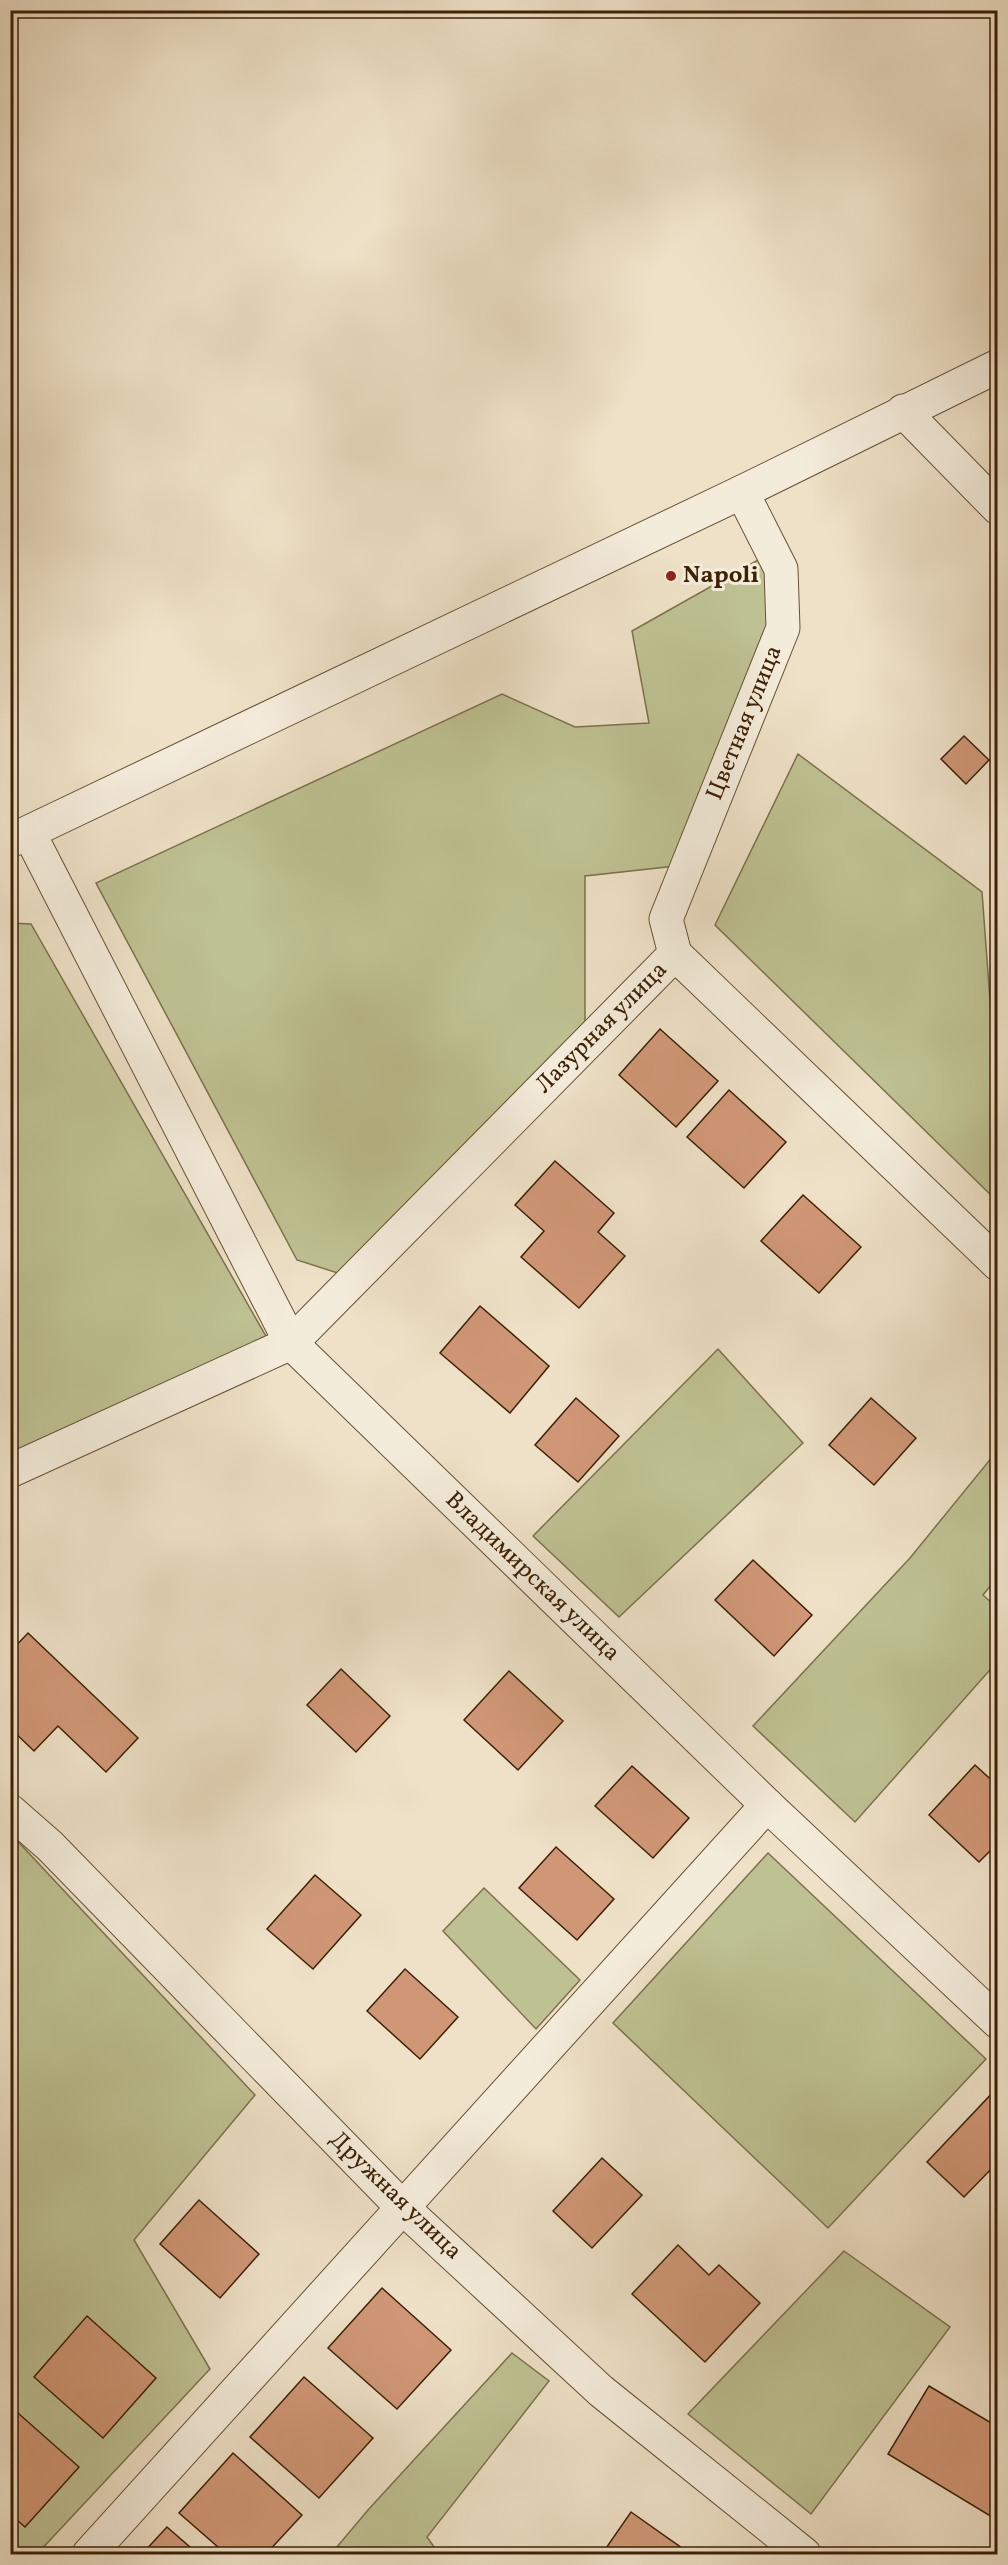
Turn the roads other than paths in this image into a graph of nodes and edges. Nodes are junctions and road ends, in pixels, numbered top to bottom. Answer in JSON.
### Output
{"nodes":[{"id":1,"x":998,"y":366,"type":"edge"},
{"id":2,"x":903,"y":411,"type":"junction"},
{"id":3,"x":742,"y":492,"type":"junction"},
{"id":4,"x":998,"y":508,"type":"edge"},
{"id":5,"x":20,"y":837,"type":"edge"},
{"id":6,"x":675,"y":954,"type":"junction"},
{"id":7,"x":998,"y":1264,"type":"edge"},
{"id":8,"x":291,"y":1343,"type":"junction"},
{"id":9,"x":10,"y":1471,"type":"edge"},
{"id":10,"x":767,"y":1805,"type":"junction"},
{"id":11,"x":10,"y":1810,"type":"edge"},
{"id":12,"x":998,"y":2022,"type":"edge"},
{"id":13,"x":403,"y":2208,"type":"junction"},
{"id":14,"x":89,"y":2554,"type":"edge"},
{"id":15,"x":804,"y":2554,"type":"edge"}],
"edges":[{"from":1,"to":2,"type":"street"},
{"from":2,"to":3,"type":"street"},
{"from":2,"to":4,"type":"street"},
{"from":3,"to":5,"type":"street"},
{"from":3,"to":6,"type":"street","name":"Цветная улица"},
{"from":5,"to":8,"type":"street","name":"Владимирская улица"},
{"from":6,"to":7,"type":"street","name":"Лазурная улица"},
{"from":6,"to":8,"type":"street","name":"Лазурная улица"},
{"from":8,"to":9,"type":"street"},
{"from":8,"to":10,"type":"street","name":"Владимирская улица"},
{"from":10,"to":12,"type":"street","name":"Владимирская улица"},
{"from":10,"to":13,"type":"street"},
{"from":11,"to":13,"type":"street","name":"Дружная улица"},
{"from":13,"to":14,"type":"street"},
{"from":13,"to":15,"type":"street","name":"Дружная улица"}]}
